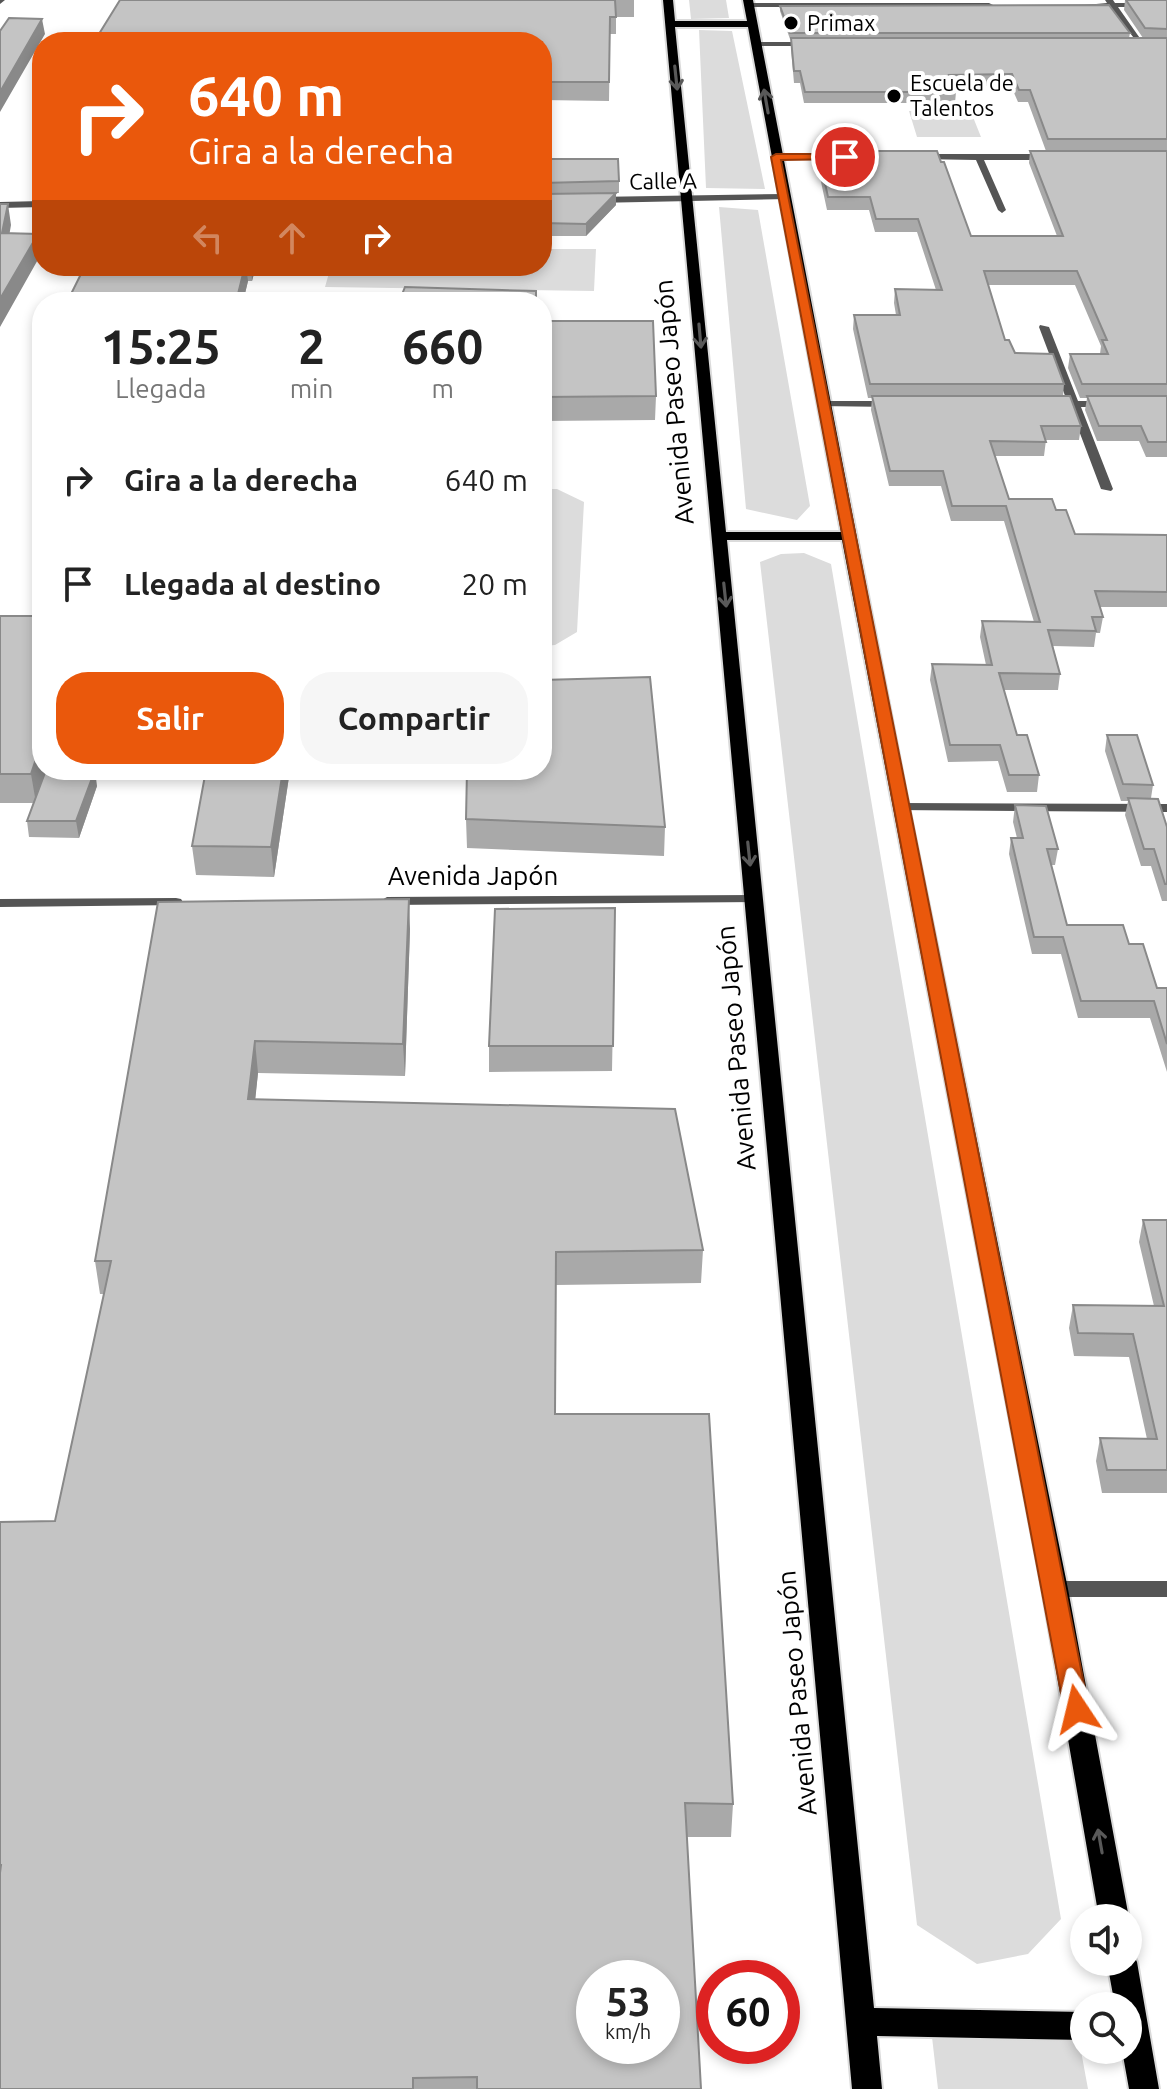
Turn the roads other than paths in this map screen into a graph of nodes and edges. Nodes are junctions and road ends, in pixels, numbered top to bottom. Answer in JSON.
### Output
{"nodes":[{"id":1,"x":668,"y":0,"type":"edge"},
{"id":2,"x":886,"y":2,"type":"edge"},
{"id":3,"x":1111,"y":3,"type":"edge"},
{"id":4,"x":1007,"y":5,"type":"edge"},
{"id":5,"x":1082,"y":5,"type":"edge"},
{"id":6,"x":1167,"y":5,"type":"edge"},
{"id":7,"x":750,"y":9,"type":"edge"},
{"id":8,"x":671,"y":24,"type":"junction"},
{"id":9,"x":756,"y":44,"type":"junction"},
{"id":10,"x":822,"y":44,"type":"edge"},
{"id":11,"x":1124,"y":44,"type":"edge"},
{"id":12,"x":1140,"y":44,"type":"junction"},
{"id":13,"x":1153,"y":44,"type":"edge"},
{"id":14,"x":776,"y":157,"type":"junction"},
{"id":15,"x":845,"y":157,"type":"edge"},
{"id":16,"x":904,"y":157,"type":"edge"},
{"id":17,"x":979,"y":157,"type":"junction"},
{"id":18,"x":1057,"y":157,"type":"edge"},
{"id":19,"x":784,"y":197,"type":"junction"},
{"id":20,"x":687,"y":199,"type":"junction"},
{"id":21,"x":586,"y":200,"type":"edge"},
{"id":22,"x":32,"y":204,"type":"edge"},
{"id":23,"x":0,"y":205,"type":"edge"},
{"id":24,"x":1002,"y":210,"type":"dead end"},
{"id":25,"x":1044,"y":327,"type":"dead end"},
{"id":26,"x":822,"y":404,"type":"junction"},
{"id":27,"x":906,"y":404,"type":"edge"},
{"id":28,"x":1043,"y":404,"type":"edge"},
{"id":29,"x":1074,"y":404,"type":"junction"},
{"id":30,"x":1120,"y":404,"type":"edge"},
{"id":31,"x":1107,"y":489,"type":"dead end"},
{"id":32,"x":719,"y":536,"type":"junction"},
{"id":33,"x":848,"y":536,"type":"junction"},
{"id":34,"x":900,"y":807,"type":"junction"},
{"id":35,"x":1167,"y":808,"type":"edge"},
{"id":36,"x":754,"y":899,"type":"junction"},
{"id":37,"x":366,"y":901,"type":"edge"},
{"id":38,"x":195,"y":902,"type":"edge"},
{"id":39,"x":0,"y":903,"type":"edge"},
{"id":40,"x":1055,"y":1589,"type":"junction"},
{"id":41,"x":1167,"y":1589,"type":"edge"},
{"id":42,"x":1111,"y":1904,"type":"edge"},
{"id":43,"x":860,"y":2022,"type":"junction"},
{"id":44,"x":1070,"y":2026,"type":"edge"},
{"id":45,"x":1139,"y":2064,"type":"edge"},
{"id":46,"x":867,"y":2089,"type":"edge"},
{"id":47,"x":1144,"y":2089,"type":"edge"}],
"edges":[{"from":1,"to":8,"type":"main road","name":"Avenida Paseo Japón"},
{"from":2,"to":4,"type":"street"},
{"from":2,"to":7,"type":"street"},
{"from":3,"to":5,"type":"street"},
{"from":3,"to":6,"type":"street"},
{"from":3,"to":12,"type":"street"},
{"from":7,"to":8,"type":"main road"},
{"from":7,"to":9,"type":"main road"},
{"from":8,"to":20,"type":"main road","name":"Avenida Paseo Japón","one_way":true},
{"from":9,"to":10,"type":"street"},
{"from":14,"to":9,"type":"main road","one_way":true},
{"from":11,"to":12,"type":"street"},
{"from":12,"to":13,"type":"street"},
{"from":14,"to":15,"type":"street"},
{"from":14,"to":19,"type":"main road"},
{"from":16,"to":17,"type":"street"},
{"from":17,"to":18,"type":"street"},
{"from":17,"to":24,"type":"street"},
{"from":19,"to":20,"type":"street","name":"Calle A"},
{"from":19,"to":26,"type":"main road"},
{"from":20,"to":21,"type":"street","name":"Calle A"},
{"from":20,"to":32,"type":"main road","name":"Avenida Paseo Japón","one_way":true},
{"from":22,"to":23,"type":"street"},
{"from":25,"to":29,"type":"street"},
{"from":26,"to":27,"type":"street"},
{"from":26,"to":33,"type":"main road"},
{"from":28,"to":29,"type":"street"},
{"from":29,"to":30,"type":"street"},
{"from":29,"to":31,"type":"street"},
{"from":32,"to":33,"type":"main road"},
{"from":32,"to":36,"type":"main road","name":"Avenida Paseo Japón","one_way":true},
{"from":33,"to":34,"type":"main road"},
{"from":34,"to":35,"type":"street"},
{"from":34,"to":40,"type":"main road"},
{"from":36,"to":37,"type":"street","name":"Avenida Japón"},
{"from":36,"to":43,"type":"main road","name":"Avenida Paseo Japón"},
{"from":38,"to":39,"type":"street"},
{"from":40,"to":41,"type":"street"},
{"from":42,"to":40,"type":"main road","one_way":true},
{"from":43,"to":44,"type":"main road"},
{"from":43,"to":46,"type":"main road","name":"Avenida Paseo Japón"},
{"from":45,"to":47,"type":"main road"}]}
